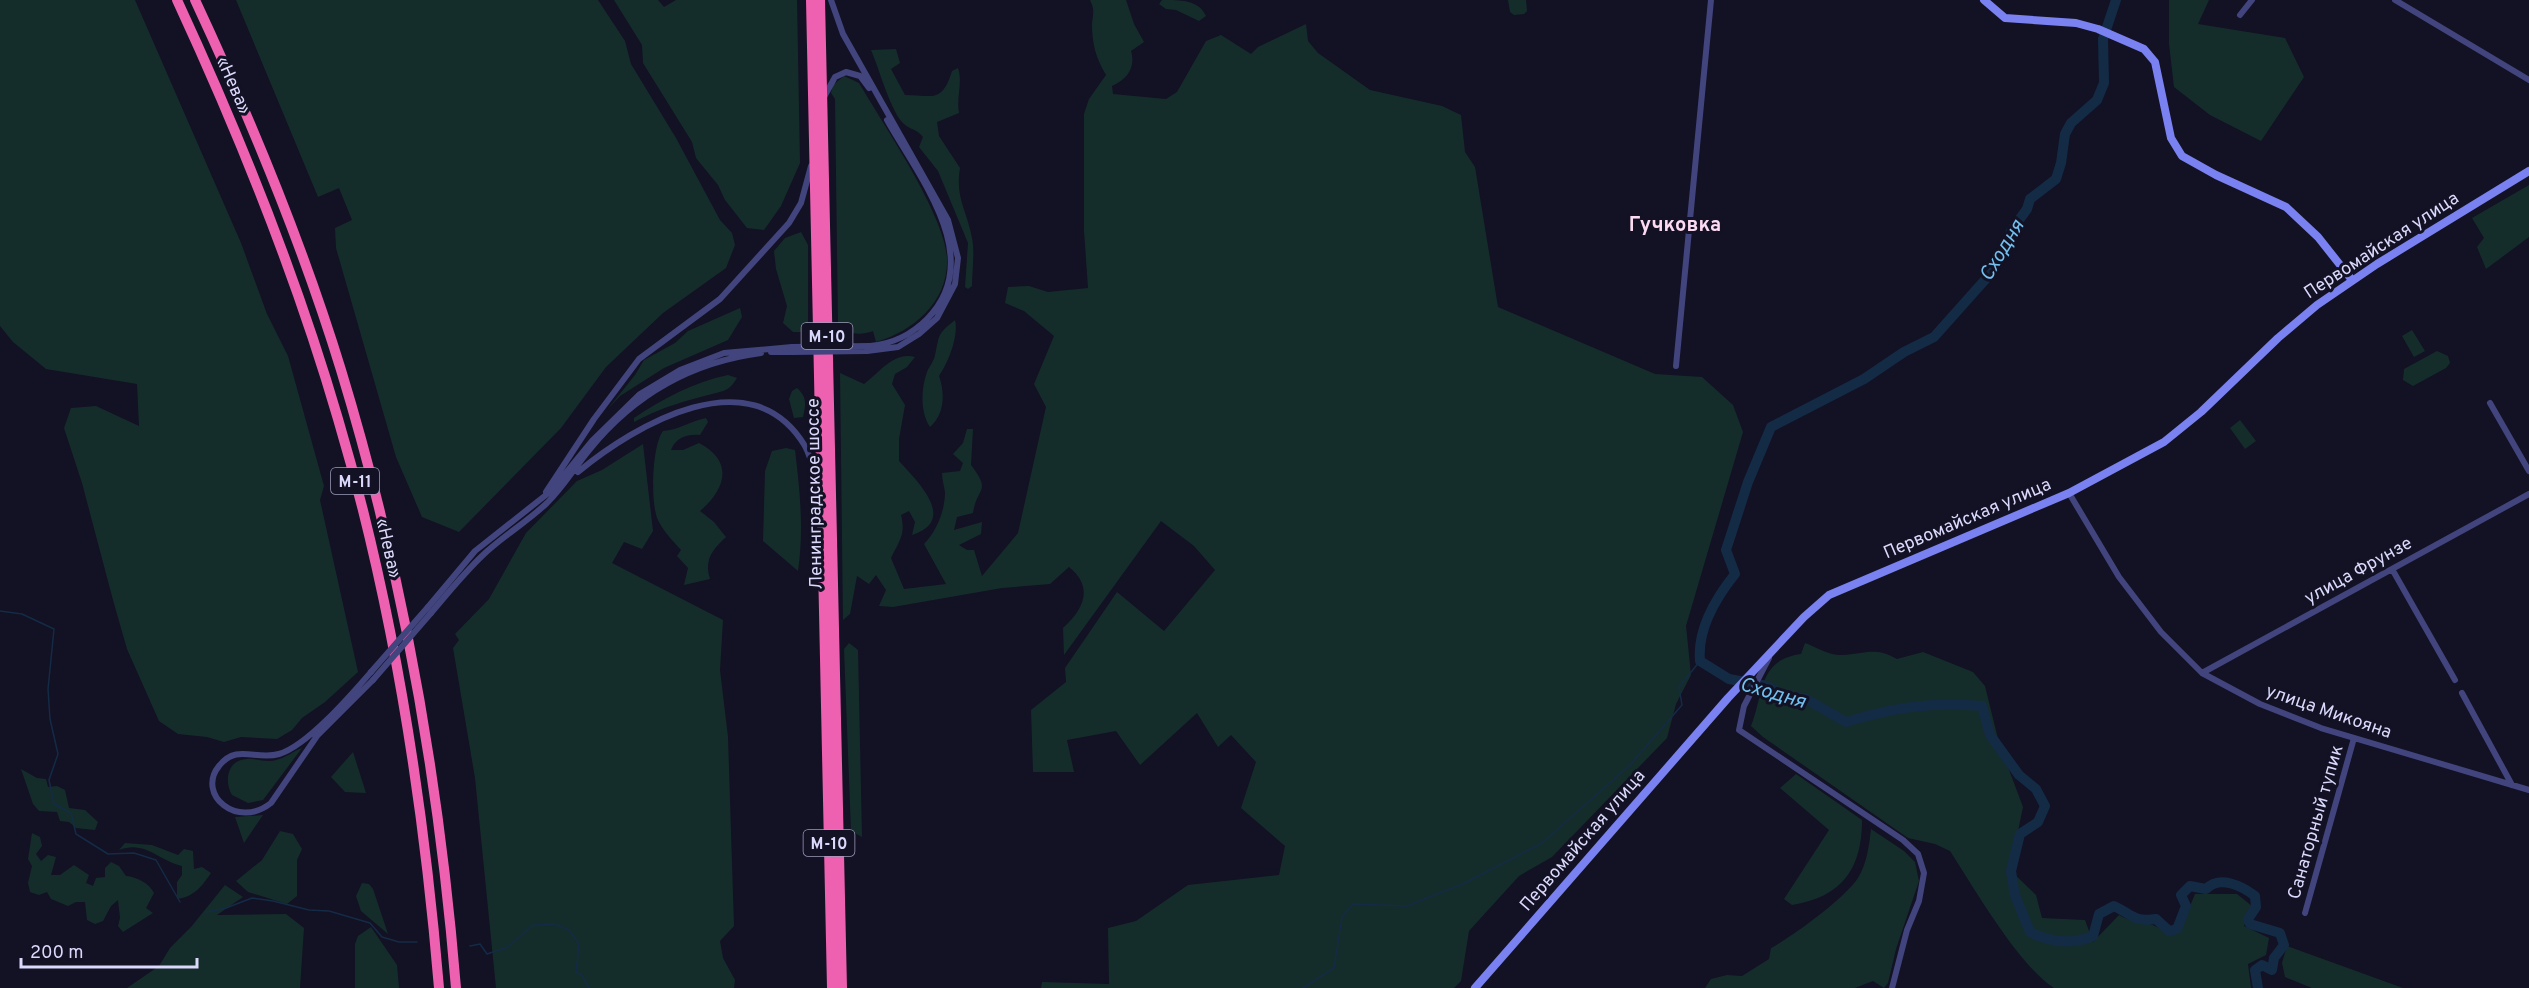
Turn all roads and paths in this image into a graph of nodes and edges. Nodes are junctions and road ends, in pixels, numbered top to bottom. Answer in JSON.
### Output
{"nodes":[{"id":1,"x":177,"y":0,"type":"edge"},
{"id":2,"x":195,"y":0,"type":"edge"},
{"id":3,"x":811,"y":0,"type":"edge"},
{"id":4,"x":820,"y":0,"type":"edge"},
{"id":5,"x":831,"y":0,"type":"edge"},
{"id":6,"x":1712,"y":0,"type":"edge"},
{"id":7,"x":1984,"y":0,"type":"edge"},
{"id":8,"x":2252,"y":0,"type":"edge"},
{"id":9,"x":2395,"y":0,"type":"edge"},
{"id":10,"x":2241,"y":15,"type":"dead end"},
{"id":11,"x":2529,"y":80,"type":"edge"},
{"id":12,"x":822,"y":106,"type":"junction"},
{"id":13,"x":813,"y":157,"type":"junction"},
{"id":14,"x":2529,"y":171,"type":"edge"},
{"id":15,"x":2352,"y":280,"type":"junction"},
{"id":16,"x":792,"y":349,"type":"junction"},
{"id":17,"x":868,"y":349,"type":"junction"},
{"id":18,"x":1676,"y":366,"type":"dead end"},
{"id":19,"x":2490,"y":403,"type":"dead end"},
{"id":20,"x":2529,"y":471,"type":"edge"},
{"id":21,"x":570,"y":478,"type":"junction"},
{"id":22,"x":820,"y":491,"type":"junction"},
{"id":23,"x":2069,"y":492,"type":"junction"},
{"id":24,"x":2529,"y":494,"type":"edge"},
{"id":25,"x":536,"y":503,"type":"junction"},
{"id":26,"x":2392,"y":569,"type":"junction"},
{"id":27,"x":429,"y":610,"type":"junction"},
{"id":28,"x":1757,"y":672,"type":"junction"},
{"id":29,"x":2202,"y":673,"type":"junction"},
{"id":30,"x":2454,"y":680,"type":"dead end"},
{"id":31,"x":2462,"y":693,"type":"dead end"},
{"id":32,"x":2354,"y":738,"type":"junction"},
{"id":33,"x":2512,"y":785,"type":"junction"},
{"id":34,"x":2529,"y":790,"type":"edge"},
{"id":35,"x":2305,"y":913,"type":"dead end"},
{"id":36,"x":439,"y":988,"type":"edge"},
{"id":37,"x":456,"y":988,"type":"edge"},
{"id":38,"x":832,"y":988,"type":"edge"},
{"id":39,"x":842,"y":988,"type":"edge"},
{"id":40,"x":1474,"y":988,"type":"edge"},
{"id":41,"x":1892,"y":988,"type":"edge"}],
"edges":[{"from":1,"to":36,"type":"highway","name":"«Нева»","number":"М-11"},
{"from":2,"to":37,"type":"highway","name":"«Нева»","number":"М-11"},
{"from":3,"to":13,"type":"highway","name":"Ленинградское шоссе","number":"М-10"},
{"from":4,"to":12,"type":"highway","name":"Ленинградское шоссе","number":"М-10"},
{"from":5,"to":17,"type":"street"},
{"from":6,"to":18,"type":"street"},
{"from":7,"to":15,"type":"main road"},
{"from":8,"to":10,"type":"street"},
{"from":9,"to":11,"type":"street"},
{"from":12,"to":17,"type":"street"},
{"from":12,"to":39,"type":"highway","name":"Ленинградское шоссе","number":"М-10"},
{"from":13,"to":22,"type":"highway","name":"Ленинградское шоссе","number":"М-10"},
{"from":13,"to":25,"type":"street"},
{"from":14,"to":15,"type":"main road","name":"Первомайская улица"},
{"from":15,"to":23,"type":"main road","name":"Первомайская улица"},
{"from":16,"to":17,"type":"street","bridge":true},
{"from":16,"to":21,"type":"street"},
{"from":16,"to":25,"type":"street"},
{"from":19,"to":20,"type":"street"},
{"from":21,"to":22,"type":"street"},
{"from":21,"to":27,"type":"street"},
{"from":22,"to":38,"type":"highway","name":"Ленинградское шоссе","number":"М-10"},
{"from":23,"to":28,"type":"main road","name":"Первомайская улица"},
{"from":23,"to":29,"type":"street","name":"улица Микояна"},
{"from":24,"to":26,"type":"street","name":"улица Фрунзе"},
{"from":25,"to":27,"type":"street"},
{"from":26,"to":29,"type":"street","name":"улица Фрунзе"},
{"from":26,"to":30,"type":"street"},
{"from":27,"to":27,"type":"street","bridge":true},
{"from":28,"to":40,"type":"main road","name":"Первомайская улица"},
{"from":28,"to":41,"type":"street"},
{"from":29,"to":32,"type":"street","name":"улица Микояна"},
{"from":31,"to":33,"type":"street"},
{"from":32,"to":33,"type":"street","name":"улица Микояна"},
{"from":32,"to":35,"type":"street","name":"Санаторный тупик"},
{"from":33,"to":34,"type":"street","name":"улица Микояна"}]}
